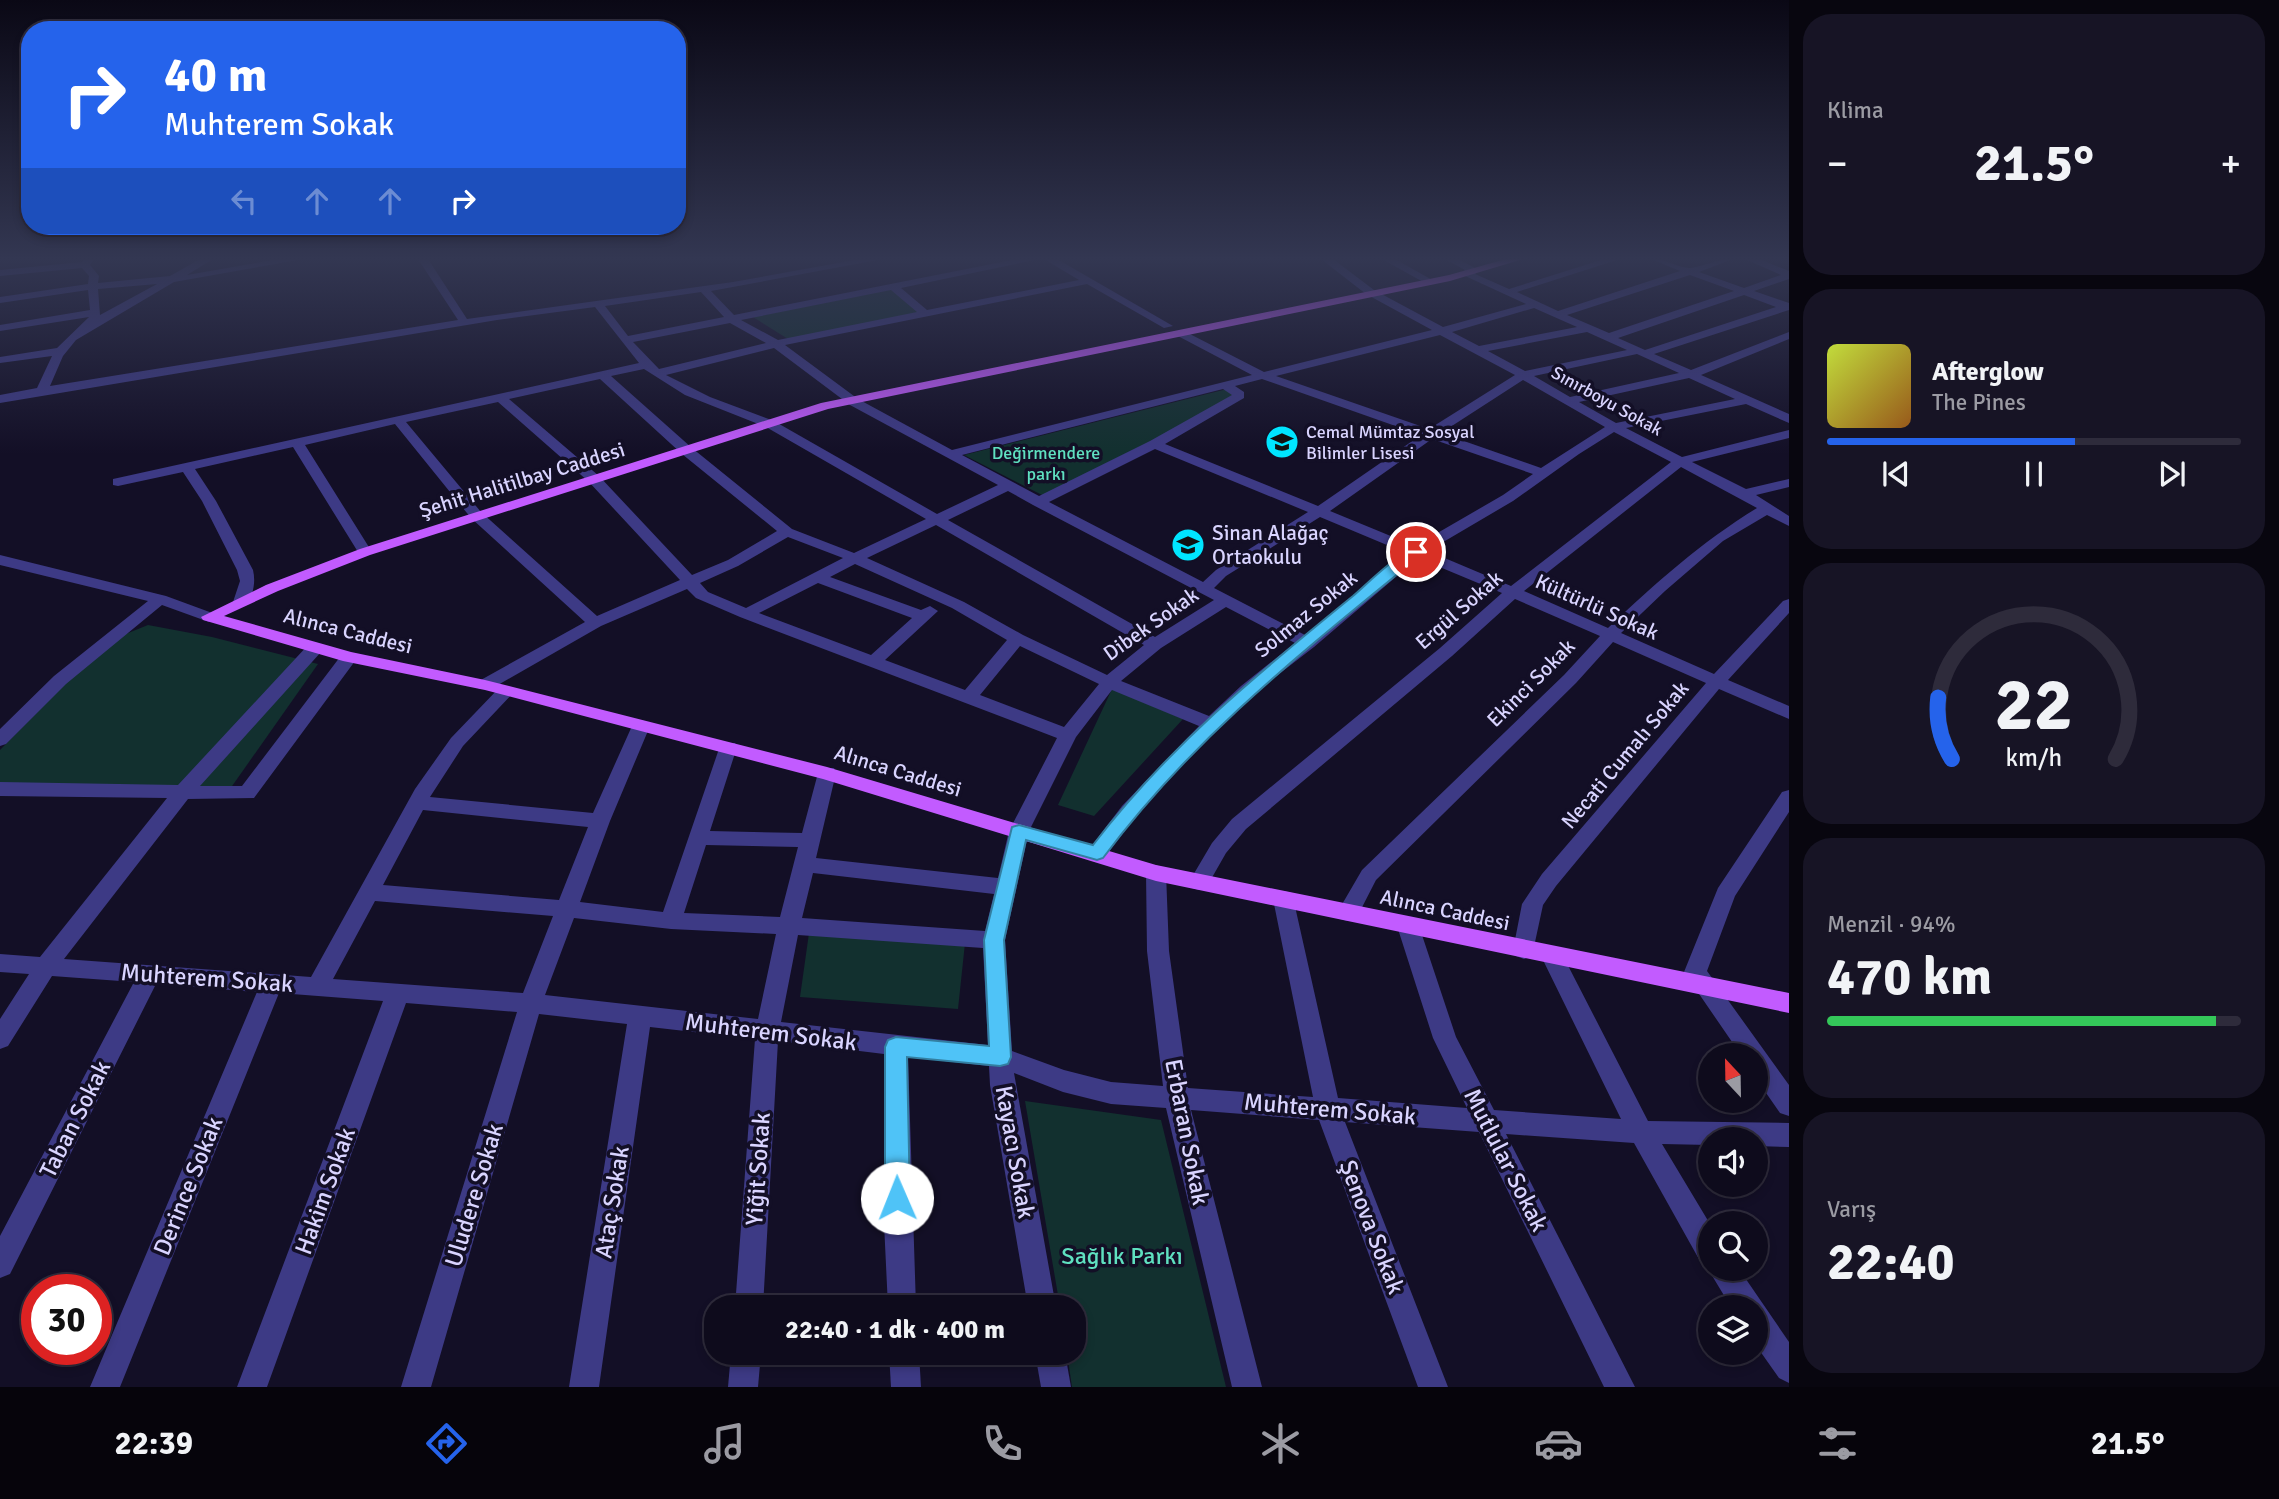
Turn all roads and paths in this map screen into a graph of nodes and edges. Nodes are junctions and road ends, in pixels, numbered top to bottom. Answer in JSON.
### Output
{"nodes":[{"id":1,"x":27,"y":324,"type":"edge"},
{"id":2,"x":88,"y":324,"type":"edge"},
{"id":3,"x":93,"y":324,"type":"edge"},
{"id":4,"x":461,"y":324,"type":"edge"},
{"id":5,"x":613,"y":324,"type":"edge"},
{"id":6,"x":711,"y":324,"type":"edge"},
{"id":7,"x":738,"y":324,"type":"edge"},
{"id":8,"x":877,"y":324,"type":"edge"},
{"id":9,"x":1164,"y":324,"type":"edge"},
{"id":10,"x":1180,"y":324,"type":"edge"},
{"id":11,"x":1218,"y":324,"type":"edge"},
{"id":12,"x":1431,"y":324,"type":"edge"},
{"id":13,"x":1465,"y":324,"type":"edge"},
{"id":14,"x":1581,"y":324,"type":"edge"},
{"id":15,"x":1648,"y":324,"type":"edge"},
{"id":16,"x":1734,"y":324,"type":"edge"},
{"id":17,"x":1168,"y":326,"type":"junction"},
{"id":18,"x":0,"y":328,"type":"edge"},
{"id":19,"x":1591,"y":328,"type":"junction"},
{"id":20,"x":84,"y":329,"type":"junction"},
{"id":21,"x":1443,"y":330,"type":"junction"},
{"id":22,"x":1180,"y":333,"type":"junction"},
{"id":23,"x":1789,"y":335,"type":"edge"},
{"id":24,"x":1609,"y":337,"type":"junction"},
{"id":25,"x":626,"y":340,"type":"junction"},
{"id":26,"x":776,"y":344,"type":"junction"},
{"id":27,"x":1478,"y":350,"type":"junction"},
{"id":28,"x":61,"y":351,"type":"junction"},
{"id":29,"x":1640,"y":353,"type":"junction"},
{"id":30,"x":0,"y":360,"type":"edge"},
{"id":31,"x":652,"y":369,"type":"junction"},
{"id":32,"x":1692,"y":373,"type":"junction"},
{"id":33,"x":1524,"y":374,"type":"junction"},
{"id":34,"x":603,"y":375,"type":"junction"},
{"id":35,"x":1261,"y":375,"type":"junction"},
{"id":36,"x":1223,"y":384,"type":"junction"},
{"id":37,"x":42,"y":391,"type":"junction"},
{"id":38,"x":501,"y":398,"type":"junction"},
{"id":39,"x":0,"y":399,"type":"edge"},
{"id":40,"x":1567,"y":401,"type":"junction"},
{"id":41,"x":1749,"y":401,"type":"junction"},
{"id":42,"x":855,"y":402,"type":"junction"},
{"id":43,"x":1789,"y":419,"type":"edge"},
{"id":44,"x":398,"y":420,"type":"junction"},
{"id":45,"x":770,"y":424,"type":"junction"},
{"id":46,"x":1614,"y":427,"type":"junction"},
{"id":47,"x":1432,"y":433,"type":"junction"},
{"id":48,"x":1789,"y":434,"type":"edge"},
{"id":49,"x":296,"y":441,"type":"junction"},
{"id":50,"x":1155,"y":444,"type":"junction"},
{"id":51,"x":687,"y":451,"type":"junction"},
{"id":52,"x":950,"y":454,"type":"junction"},
{"id":53,"x":1680,"y":461,"type":"junction"},
{"id":54,"x":186,"y":466,"type":"junction"},
{"id":55,"x":1543,"y":473,"type":"junction"},
{"id":56,"x":594,"y":479,"type":"junction"},
{"id":57,"x":118,"y":482,"type":"dead end"},
{"id":58,"x":1789,"y":483,"type":"edge"},
{"id":59,"x":1009,"y":485,"type":"junction"},
{"id":60,"x":1744,"y":494,"type":"junction"},
{"id":61,"x":1038,"y":502,"type":"junction"},
{"id":62,"x":1768,"y":508,"type":"junction"},
{"id":63,"x":1319,"y":512,"type":"junction"},
{"id":64,"x":476,"y":515,"type":"junction"},
{"id":65,"x":935,"y":520,"type":"junction"},
{"id":66,"x":1789,"y":522,"type":"edge"},
{"id":67,"x":788,"y":531,"type":"junction"},
{"id":68,"x":365,"y":552,"type":"junction"},
{"id":69,"x":1416,"y":552,"type":"junction"},
{"id":70,"x":855,"y":558,"type":"junction"},
{"id":71,"x":0,"y":560,"type":"edge"},
{"id":72,"x":816,"y":577,"type":"junction"},
{"id":73,"x":691,"y":581,"type":"junction"},
{"id":74,"x":1204,"y":589,"type":"junction"},
{"id":75,"x":1513,"y":592,"type":"junction"},
{"id":76,"x":944,"y":598,"type":"junction"},
{"id":77,"x":160,"y":599,"type":"junction"},
{"id":78,"x":1226,"y":600,"type":"junction"},
{"id":79,"x":241,"y":602,"type":"junction"},
{"id":80,"x":1789,"y":604,"type":"edge"},
{"id":81,"x":746,"y":614,"type":"junction"},
{"id":82,"x":209,"y":617,"type":"junction"},
{"id":83,"x":924,"y":617,"type":"junction"},
{"id":84,"x":595,"y":623,"type":"junction"},
{"id":85,"x":1609,"y":636,"type":"junction"},
{"id":86,"x":1017,"y":639,"type":"junction"},
{"id":87,"x":1308,"y":643,"type":"junction"},
{"id":88,"x":1156,"y":644,"type":"junction"},
{"id":89,"x":315,"y":648,"type":"junction"},
{"id":90,"x":349,"y":657,"type":"junction"},
{"id":91,"x":873,"y":662,"type":"junction"},
{"id":92,"x":1109,"y":682,"type":"junction"},
{"id":93,"x":1716,"y":682,"type":"junction"},
{"id":94,"x":485,"y":685,"type":"junction"},
{"id":95,"x":505,"y":692,"type":"junction"},
{"id":96,"x":968,"y":698,"type":"junction"},
{"id":97,"x":1789,"y":713,"type":"edge"},
{"id":98,"x":1211,"y":724,"type":"junction"},
{"id":99,"x":641,"y":726,"type":"junction"},
{"id":100,"x":1068,"y":735,"type":"junction"},
{"id":101,"x":0,"y":740,"type":"edge"},
{"id":102,"x":728,"y":747,"type":"junction"},
{"id":103,"x":827,"y":773,"type":"junction"},
{"id":104,"x":0,"y":789,"type":"edge"},
{"id":105,"x":183,"y":792,"type":"junction"},
{"id":106,"x":1789,"y":797,"type":"edge"},
{"id":107,"x":417,"y":803,"type":"junction"},
{"id":108,"x":600,"y":821,"type":"junction"},
{"id":109,"x":1019,"y":831,"type":"junction"},
{"id":110,"x":699,"y":838,"type":"junction"},
{"id":111,"x":810,"y":840,"type":"junction"},
{"id":112,"x":1097,"y":853,"type":"junction"},
{"id":113,"x":804,"y":864,"type":"junction"},
{"id":114,"x":1156,"y":873,"type":"junction"},
{"id":115,"x":1199,"y":882,"type":"junction"},
{"id":116,"x":1006,"y":887,"type":"junction"},
{"id":117,"x":369,"y":892,"type":"junction"},
{"id":118,"x":1284,"y":899,"type":"junction"},
{"id":119,"x":566,"y":909,"type":"junction"},
{"id":120,"x":1348,"y":913,"type":"junction"},
{"id":121,"x":671,"y":921,"type":"junction"},
{"id":122,"x":789,"y":926,"type":"junction"},
{"id":123,"x":1408,"y":926,"type":"junction"},
{"id":124,"x":994,"y":940,"type":"junction"},
{"id":125,"x":1524,"y":950,"type":"junction"},
{"id":126,"x":1552,"y":956,"type":"junction"},
{"id":127,"x":0,"y":962,"type":"edge"},
{"id":128,"x":46,"y":966,"type":"junction"},
{"id":129,"x":150,"y":974,"type":"junction"},
{"id":130,"x":1700,"y":979,"type":"junction"},
{"id":131,"x":271,"y":985,"type":"junction"},
{"id":132,"x":318,"y":986,"type":"junction"},
{"id":133,"x":397,"y":995,"type":"junction"},
{"id":134,"x":531,"y":1003,"type":"junction"},
{"id":135,"x":1789,"y":1003,"type":"edge"},
{"id":136,"x":640,"y":1016,"type":"junction"},
{"id":137,"x":767,"y":1031,"type":"junction"},
{"id":138,"x":0,"y":1038,"type":"edge"},
{"id":139,"x":1745,"y":1043,"type":"edge"},
{"id":140,"x":896,"y":1047,"type":"junction"},
{"id":141,"x":1000,"y":1057,"type":"junction"},
{"id":142,"x":1768,"y":1076,"type":"edge"},
{"id":143,"x":1176,"y":1096,"type":"junction"},
{"id":144,"x":1789,"y":1105,"type":"edge"},
{"id":145,"x":1328,"y":1109,"type":"junction"},
{"id":146,"x":1485,"y":1121,"type":"junction"},
{"id":147,"x":1642,"y":1132,"type":"junction"},
{"id":148,"x":1789,"y":1135,"type":"edge"},
{"id":149,"x":1698,"y":1230,"type":"edge"},
{"id":150,"x":0,"y":1264,"type":"edge"},
{"id":151,"x":750,"y":1295,"type":"edge"},
{"id":152,"x":901,"y":1295,"type":"edge"},
{"id":153,"x":1040,"y":1295,"type":"edge"},
{"id":154,"x":1768,"y":1337,"type":"edge"},
{"id":155,"x":745,"y":1365,"type":"edge"},
{"id":156,"x":905,"y":1365,"type":"edge"},
{"id":157,"x":1052,"y":1365,"type":"edge"},
{"id":158,"x":1789,"y":1368,"type":"edge"},
{"id":159,"x":105,"y":1387,"type":"edge"},
{"id":160,"x":252,"y":1387,"type":"edge"},
{"id":161,"x":416,"y":1387,"type":"edge"},
{"id":162,"x":584,"y":1387,"type":"edge"},
{"id":163,"x":743,"y":1387,"type":"edge"},
{"id":164,"x":906,"y":1387,"type":"edge"},
{"id":165,"x":1056,"y":1387,"type":"edge"},
{"id":166,"x":1247,"y":1387,"type":"edge"},
{"id":167,"x":1433,"y":1387,"type":"edge"},
{"id":168,"x":1620,"y":1387,"type":"edge"}],
"edges":[{"from":1,"to":18,"type":"street"},
{"from":2,"to":20,"type":"street"},
{"from":3,"to":20,"type":"street"},
{"from":4,"to":37,"type":"street"},
{"from":5,"to":25,"type":"street"},
{"from":6,"to":25,"type":"street"},
{"from":7,"to":26,"type":"street"},
{"from":8,"to":26,"type":"street"},
{"from":9,"to":17,"type":"street"},
{"from":10,"to":17,"type":"main road","name":"Şehit Halitilbay Caddesi"},
{"from":11,"to":22,"type":"main road","name":"Şehit Halitilbay Caddesi"},
{"from":12,"to":21,"type":"street","name":"Sınırboyu Sokak"},
{"from":13,"to":21,"type":"street"},
{"from":14,"to":19,"type":"street"},
{"from":15,"to":24,"type":"street"},
{"from":16,"to":29,"type":"street"},
{"from":17,"to":42,"type":"main road","name":"Şehit Halitilbay Caddesi"},
{"from":19,"to":24,"type":"street"},
{"from":19,"to":27,"type":"street"},
{"from":20,"to":28,"type":"street"},
{"from":21,"to":27,"type":"street","name":"Sınırboyu Sokak"},
{"from":21,"to":35,"type":"street"},
{"from":22,"to":35,"type":"street"},
{"from":22,"to":42,"type":"main road","name":"Şehit Halitilbay Caddesi"},
{"from":23,"to":32,"type":"street"},
{"from":24,"to":29,"type":"street"},
{"from":25,"to":31,"type":"street"},
{"from":26,"to":31,"type":"street"},
{"from":26,"to":42,"type":"street"},
{"from":27,"to":33,"type":"street","name":"Sınırboyu Sokak"},
{"from":28,"to":30,"type":"street"},
{"from":28,"to":37,"type":"street"},
{"from":29,"to":32,"type":"street"},
{"from":29,"to":33,"type":"street"},
{"from":31,"to":34,"type":"street"},
{"from":31,"to":45,"type":"street"},
{"from":32,"to":40,"type":"street"},
{"from":32,"to":41,"type":"street"},
{"from":33,"to":40,"type":"street","name":"Sınırboyu Sokak"},
{"from":33,"to":47,"type":"street"},
{"from":34,"to":38,"type":"street"},
{"from":34,"to":51,"type":"street"},
{"from":35,"to":36,"type":"street"},
{"from":35,"to":47,"type":"street"},
{"from":36,"to":50,"type":"street"},
{"from":36,"to":52,"type":"street"},
{"from":37,"to":39,"type":"street"},
{"from":38,"to":44,"type":"street"},
{"from":38,"to":56,"type":"street"},
{"from":40,"to":46,"type":"street","name":"Sınırboyu Sokak"},
{"from":41,"to":43,"type":"street"},
{"from":41,"to":46,"type":"street"},
{"from":42,"to":45,"type":"main road","name":"Şehit Halitilbay Caddesi"},
{"from":42,"to":52,"type":"street"},
{"from":44,"to":49,"type":"street"},
{"from":44,"to":64,"type":"street"},
{"from":45,"to":51,"type":"main road","name":"Şehit Halitilbay Caddesi"},
{"from":45,"to":65,"type":"street"},
{"from":46,"to":53,"type":"street","name":"Sınırboyu Sokak"},
{"from":46,"to":55,"type":"street","name":"Solmaz Sokak"},
{"from":47,"to":55,"type":"street"},
{"from":47,"to":63,"type":"street"},
{"from":48,"to":53,"type":"street","name":"Ergül Sokak"},
{"from":49,"to":54,"type":"street"},
{"from":49,"to":68,"type":"street"},
{"from":50,"to":61,"type":"street"},
{"from":50,"to":63,"type":"street","name":"Kültürlü Sokak"},
{"from":51,"to":56,"type":"main road","name":"Şehit Halitilbay Caddesi"},
{"from":51,"to":67,"type":"street"},
{"from":52,"to":59,"type":"street"},
{"from":53,"to":60,"type":"street","name":"Sınırboyu Sokak"},
{"from":53,"to":75,"type":"street","name":"Ergül Sokak"},
{"from":54,"to":57,"type":"street"},
{"from":54,"to":79,"type":"street"},
{"from":55,"to":69,"type":"street","name":"Solmaz Sokak"},
{"from":56,"to":64,"type":"main road","name":"Şehit Halitilbay Caddesi"},
{"from":56,"to":73,"type":"street"},
{"from":58,"to":60,"type":"street"},
{"from":59,"to":61,"type":"street"},
{"from":59,"to":65,"type":"street"},
{"from":60,"to":62,"type":"street","name":"Sınırboyu Sokak"},
{"from":61,"to":74,"type":"street"},
{"from":62,"to":66,"type":"street","name":"Sınırboyu Sokak"},
{"from":62,"to":85,"type":"street","name":"Ekinci Sokak"},
{"from":63,"to":69,"type":"street","name":"Kültürlü Sokak"},
{"from":63,"to":74,"type":"street"},
{"from":64,"to":68,"type":"main road","name":"Şehit Halitilbay Caddesi"},
{"from":64,"to":84,"type":"street"},
{"from":65,"to":70,"type":"street"},
{"from":65,"to":88,"type":"street"},
{"from":67,"to":70,"type":"street"},
{"from":67,"to":73,"type":"street"},
{"from":68,"to":79,"type":"main road","name":"Şehit Halitilbay Caddesi"},
{"from":69,"to":75,"type":"street","name":"Kültürlü Sokak"},
{"from":69,"to":87,"type":"street","name":"Solmaz Sokak"},
{"from":70,"to":72,"type":"street"},
{"from":70,"to":76,"type":"street"},
{"from":71,"to":77,"type":"street","name":"Alınca Caddesi"},
{"from":72,"to":81,"type":"street"},
{"from":72,"to":83,"type":"street"},
{"from":73,"to":81,"type":"street"},
{"from":73,"to":84,"type":"street"},
{"from":74,"to":78,"type":"street"},
{"from":75,"to":85,"type":"street","name":"Kültürlü Sokak"},
{"from":75,"to":115,"type":"street","name":"Ergül Sokak"},
{"from":76,"to":83,"type":"street"},
{"from":76,"to":86,"type":"street"},
{"from":77,"to":82,"type":"street","name":"Alınca Caddesi"},
{"from":77,"to":101,"type":"street"},
{"from":78,"to":87,"type":"street"},
{"from":78,"to":88,"type":"street","name":"Dibek Sokak"},
{"from":79,"to":82,"type":"main road","name":"Şehit Halitilbay Caddesi"},
{"from":80,"to":93,"type":"street","name":"Necati Cumalı Sokak"},
{"from":81,"to":91,"type":"street"},
{"from":82,"to":89,"type":"main road","name":"Alınca Caddesi"},
{"from":83,"to":91,"type":"street"},
{"from":84,"to":94,"type":"street"},
{"from":85,"to":93,"type":"street","name":"Kültürlü Sokak"},
{"from":85,"to":120,"type":"street","name":"Ekinci Sokak"},
{"from":86,"to":92,"type":"street"},
{"from":86,"to":96,"type":"street"},
{"from":87,"to":98,"type":"street","name":"Solmaz Sokak"},
{"from":88,"to":92,"type":"street","name":"Dibek Sokak"},
{"from":89,"to":90,"type":"main road","name":"Alınca Caddesi"},
{"from":89,"to":105,"type":"street"},
{"from":90,"to":94,"type":"main road","name":"Alınca Caddesi"},
{"from":90,"to":105,"type":"street"},
{"from":91,"to":96,"type":"street"},
{"from":92,"to":98,"type":"street"},
{"from":92,"to":100,"type":"street","name":"Dibek Sokak"},
{"from":93,"to":97,"type":"street","name":"Kültürlü Sokak"},
{"from":93,"to":125,"type":"street","name":"Necati Cumalı Sokak"},
{"from":94,"to":95,"type":"main road","name":"Alınca Caddesi"},
{"from":95,"to":99,"type":"main road","name":"Alınca Caddesi"},
{"from":95,"to":107,"type":"street"},
{"from":96,"to":100,"type":"street"},
{"from":98,"to":112,"type":"street","name":"Solmaz Sokak"},
{"from":99,"to":102,"type":"main road","name":"Alınca Caddesi"},
{"from":99,"to":108,"type":"street","name":"Uludere Sokak"},
{"from":100,"to":109,"type":"street","name":"Dibek Sokak"},
{"from":102,"to":103,"type":"main road","name":"Alınca Caddesi"},
{"from":102,"to":110,"type":"street"},
{"from":103,"to":109,"type":"main road","name":"Alınca Caddesi"},
{"from":103,"to":111,"type":"street","name":"Yiğit Sokak"},
{"from":104,"to":105,"type":"street"},
{"from":105,"to":128,"type":"street"},
{"from":106,"to":130,"type":"street"},
{"from":107,"to":108,"type":"street"},
{"from":107,"to":117,"type":"street"},
{"from":108,"to":119,"type":"street","name":"Uludere Sokak"},
{"from":109,"to":112,"type":"main road","name":"Alınca Caddesi"},
{"from":109,"to":116,"type":"street","name":"Kayacı Sokak"},
{"from":110,"to":111,"type":"street"},
{"from":110,"to":121,"type":"street"},
{"from":111,"to":113,"type":"street","name":"Yiğit Sokak"},
{"from":112,"to":114,"type":"main road","name":"Alınca Caddesi"},
{"from":113,"to":116,"type":"street"},
{"from":113,"to":122,"type":"street","name":"Yiğit Sokak"},
{"from":114,"to":115,"type":"main road","name":"Alınca Caddesi"},
{"from":114,"to":143,"type":"street","name":"Erbaran Sokak"},
{"from":115,"to":118,"type":"main road","name":"Alınca Caddesi"},
{"from":116,"to":124,"type":"street","name":"Kayacı Sokak"},
{"from":117,"to":119,"type":"street"},
{"from":117,"to":132,"type":"street"},
{"from":118,"to":120,"type":"main road","name":"Alınca Caddesi"},
{"from":118,"to":145,"type":"street","name":"Şenova Sokak"},
{"from":119,"to":121,"type":"street"},
{"from":119,"to":134,"type":"street","name":"Uludere Sokak"},
{"from":120,"to":123,"type":"main road","name":"Alınca Caddesi"},
{"from":121,"to":122,"type":"street"},
{"from":122,"to":124,"type":"street"},
{"from":122,"to":137,"type":"street","name":"Yiğit Sokak"},
{"from":123,"to":125,"type":"main road","name":"Alınca Caddesi"},
{"from":123,"to":146,"type":"street","name":"Mutlular Sokak"},
{"from":124,"to":141,"type":"street","name":"Kayacı Sokak"},
{"from":125,"to":126,"type":"main road","name":"Alınca Caddesi"},
{"from":126,"to":130,"type":"main road","name":"Alınca Caddesi"},
{"from":126,"to":147,"type":"street"},
{"from":127,"to":128,"type":"street","name":"Muhterem Sokak"},
{"from":128,"to":129,"type":"street","name":"Muhterem Sokak"},
{"from":128,"to":138,"type":"street"},
{"from":129,"to":131,"type":"street","name":"Muhterem Sokak"},
{"from":129,"to":150,"type":"street","name":"Taban Sokak"},
{"from":130,"to":135,"type":"main road","name":"Alınca Caddesi"},
{"from":130,"to":139,"type":"street"},
{"from":131,"to":132,"type":"street","name":"Muhterem Sokak"},
{"from":131,"to":159,"type":"street","name":"Derince Sokak"},
{"from":132,"to":133,"type":"street","name":"Muhterem Sokak"},
{"from":133,"to":134,"type":"street","name":"Muhterem Sokak"},
{"from":133,"to":160,"type":"street","name":"Hakim Sokak"},
{"from":134,"to":136,"type":"street","name":"Muhterem Sokak"},
{"from":134,"to":161,"type":"street","name":"Uludere Sokak"},
{"from":136,"to":137,"type":"street","name":"Muhterem Sokak"},
{"from":136,"to":162,"type":"street","name":"Ataç Sokak"},
{"from":137,"to":140,"type":"street","name":"Muhterem Sokak"},
{"from":137,"to":151,"type":"street","name":"Yiğit Sokak"},
{"from":140,"to":141,"type":"street","name":"Muhterem Sokak"},
{"from":140,"to":152,"type":"street"},
{"from":141,"to":143,"type":"street","name":"Muhterem Sokak"},
{"from":141,"to":153,"type":"street","name":"Kayacı Sokak"},
{"from":142,"to":144,"type":"street"},
{"from":143,"to":145,"type":"street","name":"Muhterem Sokak"},
{"from":143,"to":166,"type":"street","name":"Erbaran Sokak"},
{"from":145,"to":146,"type":"street","name":"Muhterem Sokak"},
{"from":145,"to":167,"type":"street","name":"Şenova Sokak"},
{"from":146,"to":147,"type":"street","name":"Muhterem Sokak"},
{"from":146,"to":168,"type":"street","name":"Mutlular Sokak"},
{"from":147,"to":148,"type":"street","name":"Muhterem Sokak"},
{"from":147,"to":149,"type":"street"},
{"from":154,"to":158,"type":"street"},
{"from":155,"to":163,"type":"street"},
{"from":156,"to":164,"type":"street"},
{"from":157,"to":165,"type":"street"}]}
